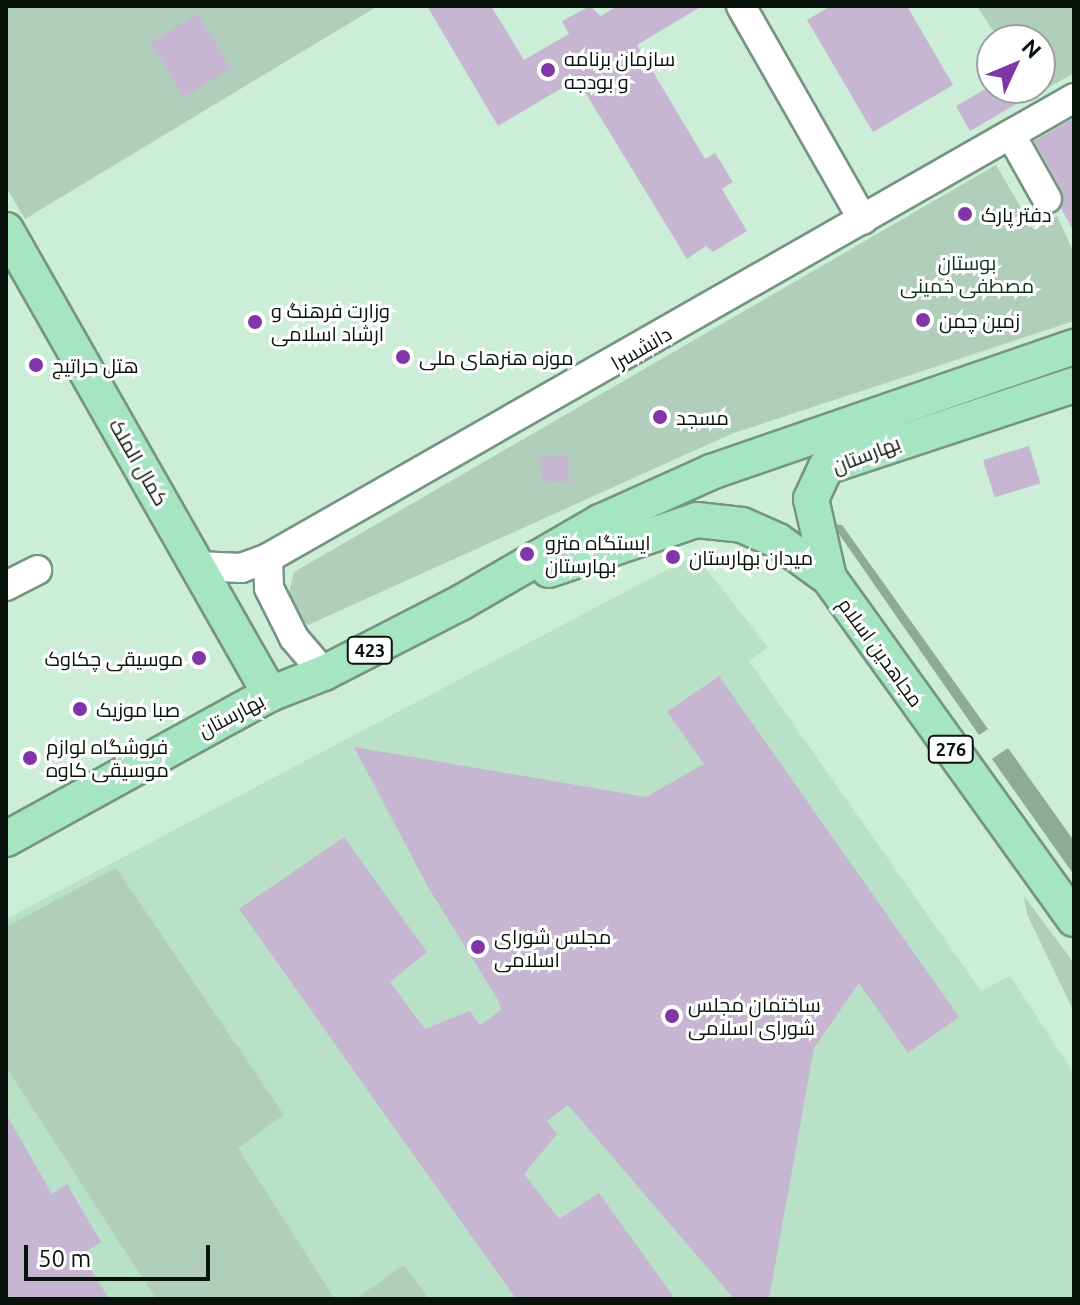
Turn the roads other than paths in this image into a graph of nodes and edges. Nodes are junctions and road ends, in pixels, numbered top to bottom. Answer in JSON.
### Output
{"nodes":[{"id":1,"x":741,"y":6,"type":"edge"},
{"id":2,"x":1074,"y":98,"type":"edge"},
{"id":3,"x":1011,"y":135,"type":"junction"},
{"id":4,"x":1047,"y":199,"type":"dead end"},
{"id":5,"x":863,"y":220,"type":"junction"},
{"id":6,"x":6,"y":230,"type":"edge"},
{"id":7,"x":1074,"y":347,"type":"edge"},
{"id":8,"x":1074,"y":385,"type":"edge"},
{"id":9,"x":268,"y":558,"type":"junction"},
{"id":10,"x":198,"y":566,"type":"junction"},
{"id":11,"x":37,"y":570,"type":"dead end"},
{"id":12,"x":829,"y":578,"type":"junction"},
{"id":13,"x":6,"y":586,"type":"edge"},
{"id":14,"x":462,"y":602,"type":"junction"},
{"id":15,"x":324,"y":673,"type":"junction"},
{"id":16,"x":270,"y":694,"type":"junction"},
{"id":17,"x":6,"y":839,"type":"edge"},
{"id":18,"x":1074,"y":919,"type":"edge"}],
"edges":[{"from":1,"to":5,"type":"street"},
{"from":2,"to":3,"type":"street","name":"دانشسرا"},
{"from":3,"to":4,"type":"street"},
{"from":3,"to":5,"type":"street","name":"دانشسرا"},
{"from":5,"to":9,"type":"street","name":"دانشسرا"},
{"from":6,"to":10,"type":"main road","name":"کمال الملک"},
{"from":7,"to":14,"type":"main road","name":"بهارستان","number":"423"},
{"from":8,"to":12,"type":"main road","name":"بهارستان"},
{"from":9,"to":10,"type":"street","name":"دانشسرا"},
{"from":9,"to":15,"type":"street"},
{"from":10,"to":16,"type":"main road","name":"کمال الملک"},
{"from":11,"to":13,"type":"street"},
{"from":12,"to":14,"type":"main road","name":"بهارستان"},
{"from":12,"to":18,"type":"main road","name":"مجاهدین اسلام","number":"276"},
{"from":14,"to":15,"type":"main road","name":"بهارستان","number":"423"},
{"from":15,"to":16,"type":"main road","name":"بهارستان","number":"423"},
{"from":16,"to":17,"type":"main road","name":"بهارستان","number":"423"}]}
